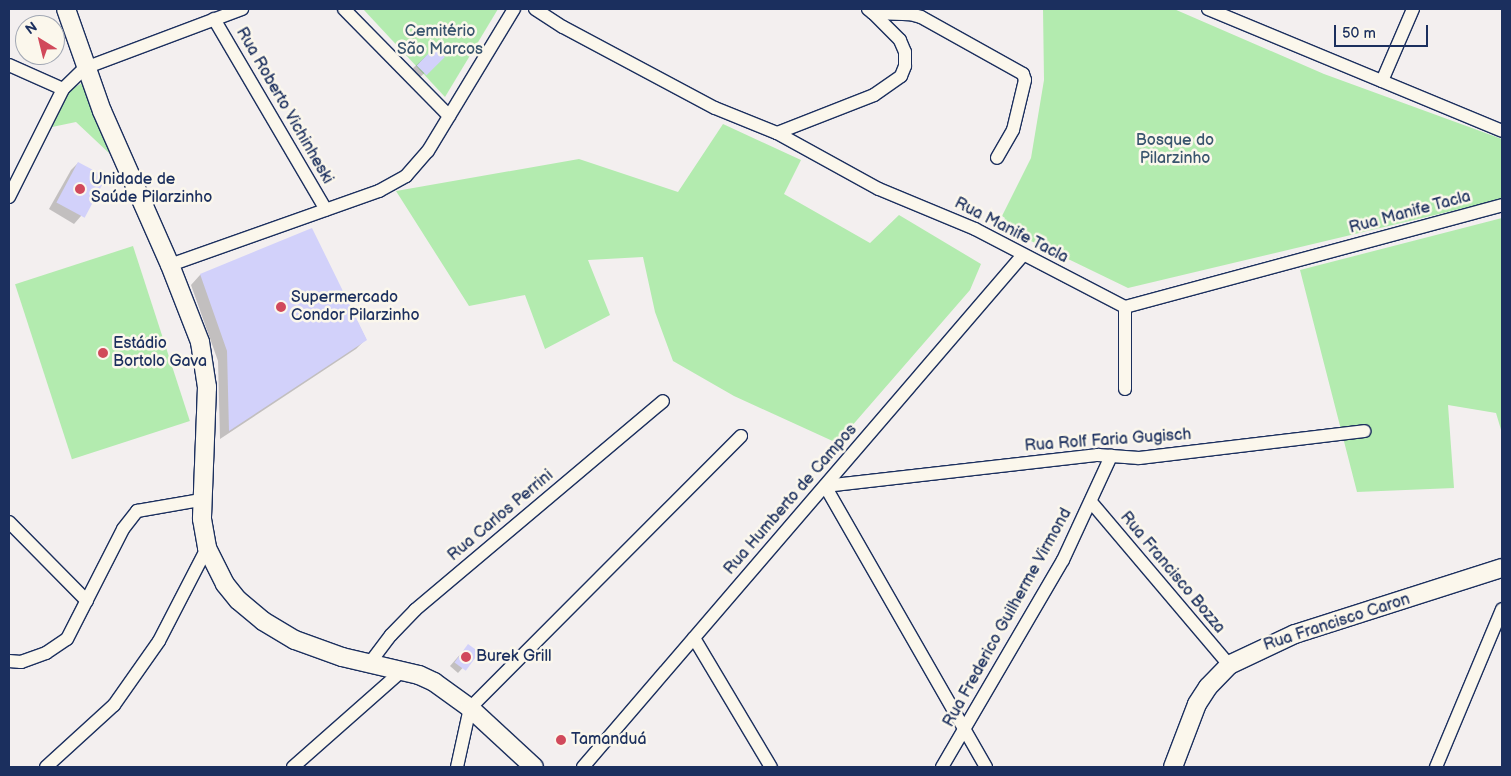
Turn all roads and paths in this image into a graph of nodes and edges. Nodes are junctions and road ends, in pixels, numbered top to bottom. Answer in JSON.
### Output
{"nodes":[{"id":1,"x":66,"y":9,"type":"edge"},
{"id":2,"x":242,"y":9,"type":"edge"},
{"id":3,"x":344,"y":9,"type":"edge"},
{"id":4,"x":514,"y":9,"type":"edge"},
{"id":5,"x":535,"y":9,"type":"edge"},
{"id":6,"x":1208,"y":9,"type":"edge"},
{"id":7,"x":1413,"y":9,"type":"edge"},
{"id":8,"x":870,"y":11,"type":"edge"},
{"id":9,"x":214,"y":19,"type":"junction"},
{"id":10,"x":9,"y":65,"type":"edge"},
{"id":11,"x":85,"y":68,"type":"junction"},
{"id":12,"x":1382,"y":81,"type":"junction"},
{"id":13,"x":63,"y":90,"type":"junction"},
{"id":14,"x":449,"y":116,"type":"junction"},
{"id":15,"x":1502,"y":131,"type":"edge"},
{"id":16,"x":777,"y":133,"type":"junction"},
{"id":17,"x":997,"y":158,"type":"dead end"},
{"id":18,"x":9,"y":197,"type":"edge"},
{"id":19,"x":1502,"y":205,"type":"edge"},
{"id":20,"x":326,"y":210,"type":"junction"},
{"id":21,"x":1024,"y":255,"type":"junction"},
{"id":22,"x":170,"y":265,"type":"junction"},
{"id":23,"x":1125,"y":307,"type":"junction"},
{"id":24,"x":1125,"y":389,"type":"dead end"},
{"id":25,"x":663,"y":401,"type":"dead end"},
{"id":26,"x":1364,"y":431,"type":"dead end"},
{"id":27,"x":741,"y":436,"type":"dead end"},
{"id":28,"x":1111,"y":456,"type":"junction"},
{"id":29,"x":825,"y":486,"type":"junction"},
{"id":30,"x":201,"y":500,"type":"junction"},
{"id":31,"x":1091,"y":502,"type":"junction"},
{"id":32,"x":9,"y":522,"type":"edge"},
{"id":33,"x":207,"y":548,"type":"junction"},
{"id":34,"x":1502,"y":568,"type":"edge"},
{"id":35,"x":87,"y":600,"type":"junction"},
{"id":36,"x":1502,"y":609,"type":"edge"},
{"id":37,"x":694,"y":638,"type":"junction"},
{"id":38,"x":9,"y":661,"type":"edge"},
{"id":39,"x":369,"y":664,"type":"junction"},
{"id":40,"x":1228,"y":665,"type":"junction"},
{"id":41,"x":402,"y":671,"type":"junction"},
{"id":42,"x":470,"y":708,"type":"junction"},
{"id":43,"x":965,"y":728,"type":"junction"},
{"id":44,"x":46,"y":767,"type":"edge"},
{"id":45,"x":293,"y":767,"type":"edge"},
{"id":46,"x":457,"y":767,"type":"edge"},
{"id":47,"x":534,"y":767,"type":"edge"},
{"id":48,"x":583,"y":767,"type":"edge"},
{"id":49,"x":771,"y":767,"type":"edge"},
{"id":50,"x":942,"y":767,"type":"edge"},
{"id":51,"x":986,"y":767,"type":"edge"},
{"id":52,"x":1173,"y":767,"type":"edge"},
{"id":53,"x":1436,"y":767,"type":"edge"}],
"edges":[{"from":1,"to":11,"type":"main road"},
{"from":2,"to":9,"type":"street"},
{"from":3,"to":14,"type":"street"},
{"from":4,"to":14,"type":"street"},
{"from":5,"to":16,"type":"street","name":"Rua Manife Tacla"},
{"from":6,"to":12,"type":"street"},
{"from":7,"to":12,"type":"street"},
{"from":8,"to":16,"type":"street"},
{"from":8,"to":17,"type":"street"},
{"from":9,"to":11,"type":"street"},
{"from":9,"to":20,"type":"street","name":"Rua Roberto Vichinheski"},
{"from":10,"to":13,"type":"street"},
{"from":11,"to":13,"type":"street"},
{"from":11,"to":22,"type":"main road"},
{"from":12,"to":15,"type":"street"},
{"from":13,"to":18,"type":"street"},
{"from":14,"to":20,"type":"street"},
{"from":16,"to":21,"type":"street","name":"Rua Manife Tacla"},
{"from":19,"to":23,"type":"street","name":"Rua Manife Tacla"},
{"from":20,"to":22,"type":"street"},
{"from":21,"to":23,"type":"street","name":"Rua Manife Tacla"},
{"from":21,"to":29,"type":"street","name":"Rua Humberto de Campos"},
{"from":22,"to":30,"type":"main road"},
{"from":23,"to":24,"type":"street"},
{"from":25,"to":39,"type":"street","name":"Rua Carlos Perrini"},
{"from":26,"to":28,"type":"street","name":"Rua Rolf Faria Gugisch"},
{"from":27,"to":42,"type":"street"},
{"from":28,"to":29,"type":"street","name":"Rua Rolf Faria Gugisch"},
{"from":28,"to":31,"type":"street","name":"Rua Frederico Guilherme Virmond"},
{"from":29,"to":37,"type":"street","name":"Rua Humberto de Campos"},
{"from":29,"to":43,"type":"street"},
{"from":30,"to":33,"type":"main road"},
{"from":30,"to":35,"type":"street"},
{"from":31,"to":40,"type":"street","name":"Rua Francisco Bozza"},
{"from":31,"to":43,"type":"street","name":"Rua Frederico Guilherme Virmond"},
{"from":32,"to":35,"type":"street"},
{"from":33,"to":39,"type":"main road"},
{"from":33,"to":44,"type":"street"},
{"from":34,"to":40,"type":"main road","name":"Rua Francisco Caron"},
{"from":35,"to":38,"type":"street"},
{"from":36,"to":53,"type":"street"},
{"from":37,"to":48,"type":"street","name":"Rua Humberto de Campos"},
{"from":37,"to":49,"type":"street"},
{"from":39,"to":41,"type":"main road"},
{"from":40,"to":52,"type":"main road","name":"Rua Francisco Caron"},
{"from":41,"to":42,"type":"main road"},
{"from":41,"to":45,"type":"street"},
{"from":42,"to":46,"type":"street"},
{"from":42,"to":47,"type":"main road"},
{"from":43,"to":50,"type":"street","name":"Rua Frederico Guilherme Virmond"},
{"from":43,"to":51,"type":"street"}]}
